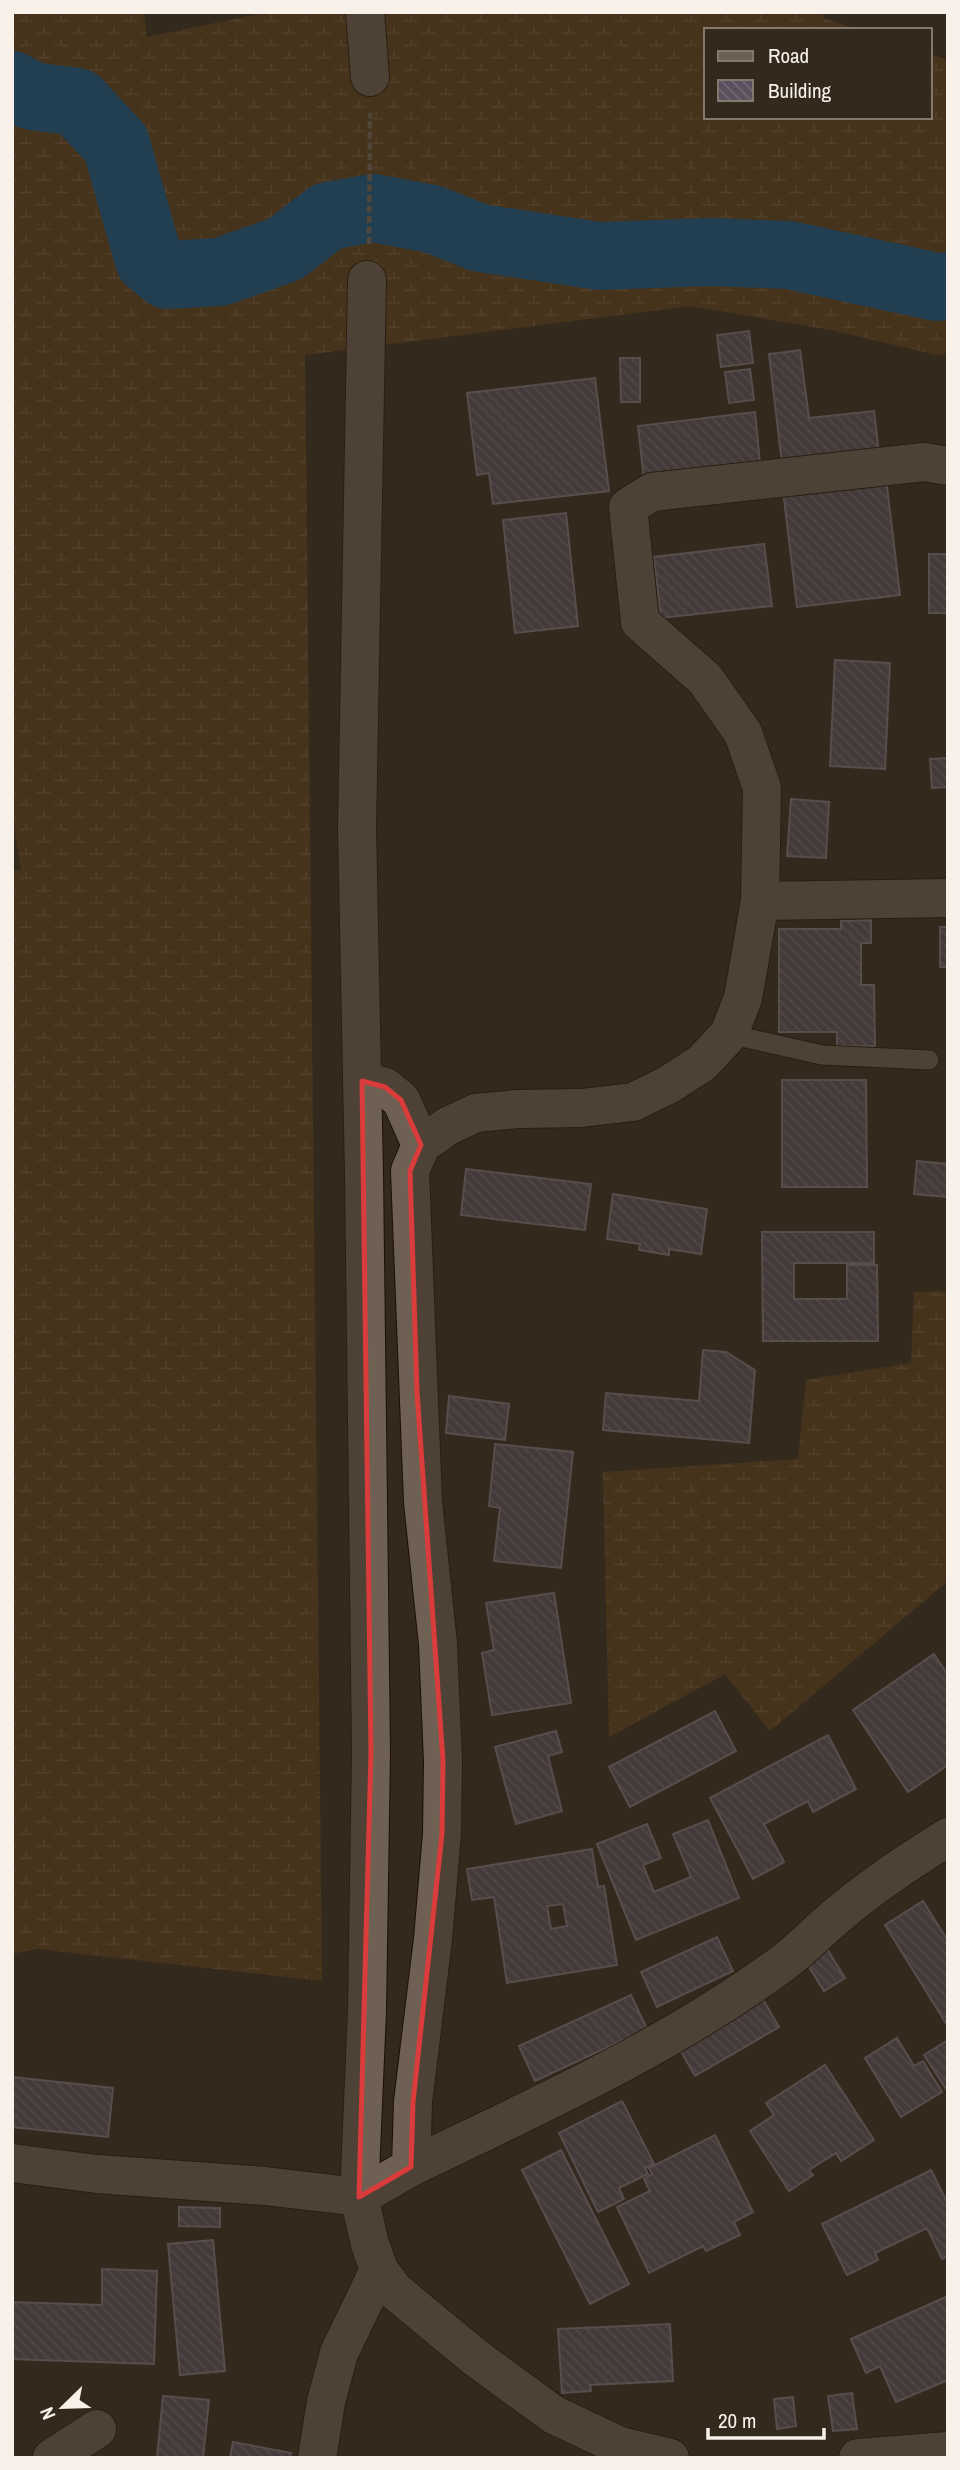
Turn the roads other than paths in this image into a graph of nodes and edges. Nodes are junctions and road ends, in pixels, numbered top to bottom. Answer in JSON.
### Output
{"nodes":[{"id":1,"x":365,"y":12,"type":"edge"},
{"id":2,"x":370,"y":77,"type":"dead end"},
{"id":3,"x":368,"y":262,"type":"road end"},
{"id":4,"x":948,"y":466,"type":"edge"},
{"id":5,"x":948,"y":898,"type":"edge"},
{"id":6,"x":760,"y":901,"type":"junction"},
{"id":7,"x":729,"y":1034,"type":"junction"},
{"id":8,"x":929,"y":1060,"type":"dead end"},
{"id":9,"x":362,"y":1081,"type":"junction"},
{"id":10,"x":421,"y":1145,"type":"junction"},
{"id":11,"x":948,"y":1837,"type":"edge"},
{"id":12,"x":12,"y":2163,"type":"edge"},
{"id":13,"x":411,"y":2167,"type":"junction"},
{"id":14,"x":359,"y":2197,"type":"junction"},
{"id":15,"x":379,"y":2270,"type":"junction"},
{"id":16,"x":97,"y":2429,"type":"dead end"},
{"id":17,"x":589,"y":2445,"type":"edge"},
{"id":18,"x":948,"y":2451,"type":"edge"},
{"id":19,"x":52,"y":2458,"type":"edge"},
{"id":20,"x":317,"y":2458,"type":"edge"},
{"id":21,"x":670,"y":2458,"type":"edge"},
{"id":22,"x":858,"y":2458,"type":"edge"}],
"edges":[{"from":1,"to":2,"type":"street"},
{"from":3,"to":9,"type":"street"},
{"from":4,"to":6,"type":"street"},
{"from":5,"to":6,"type":"street"},
{"from":6,"to":7,"type":"street"},
{"from":7,"to":8,"type":"lane"},
{"from":7,"to":10,"type":"street"},
{"from":9,"to":10,"type":"street"},
{"from":9,"to":14,"type":"street"},
{"from":10,"to":13,"type":"street"},
{"from":11,"to":13,"type":"street"},
{"from":12,"to":14,"type":"street"},
{"from":13,"to":14,"type":"street"},
{"from":14,"to":15,"type":"street"},
{"from":15,"to":17,"type":"street"},
{"from":15,"to":20,"type":"street"},
{"from":16,"to":19,"type":"street"},
{"from":17,"to":21,"type":"street"},
{"from":18,"to":22,"type":"street"}]}
